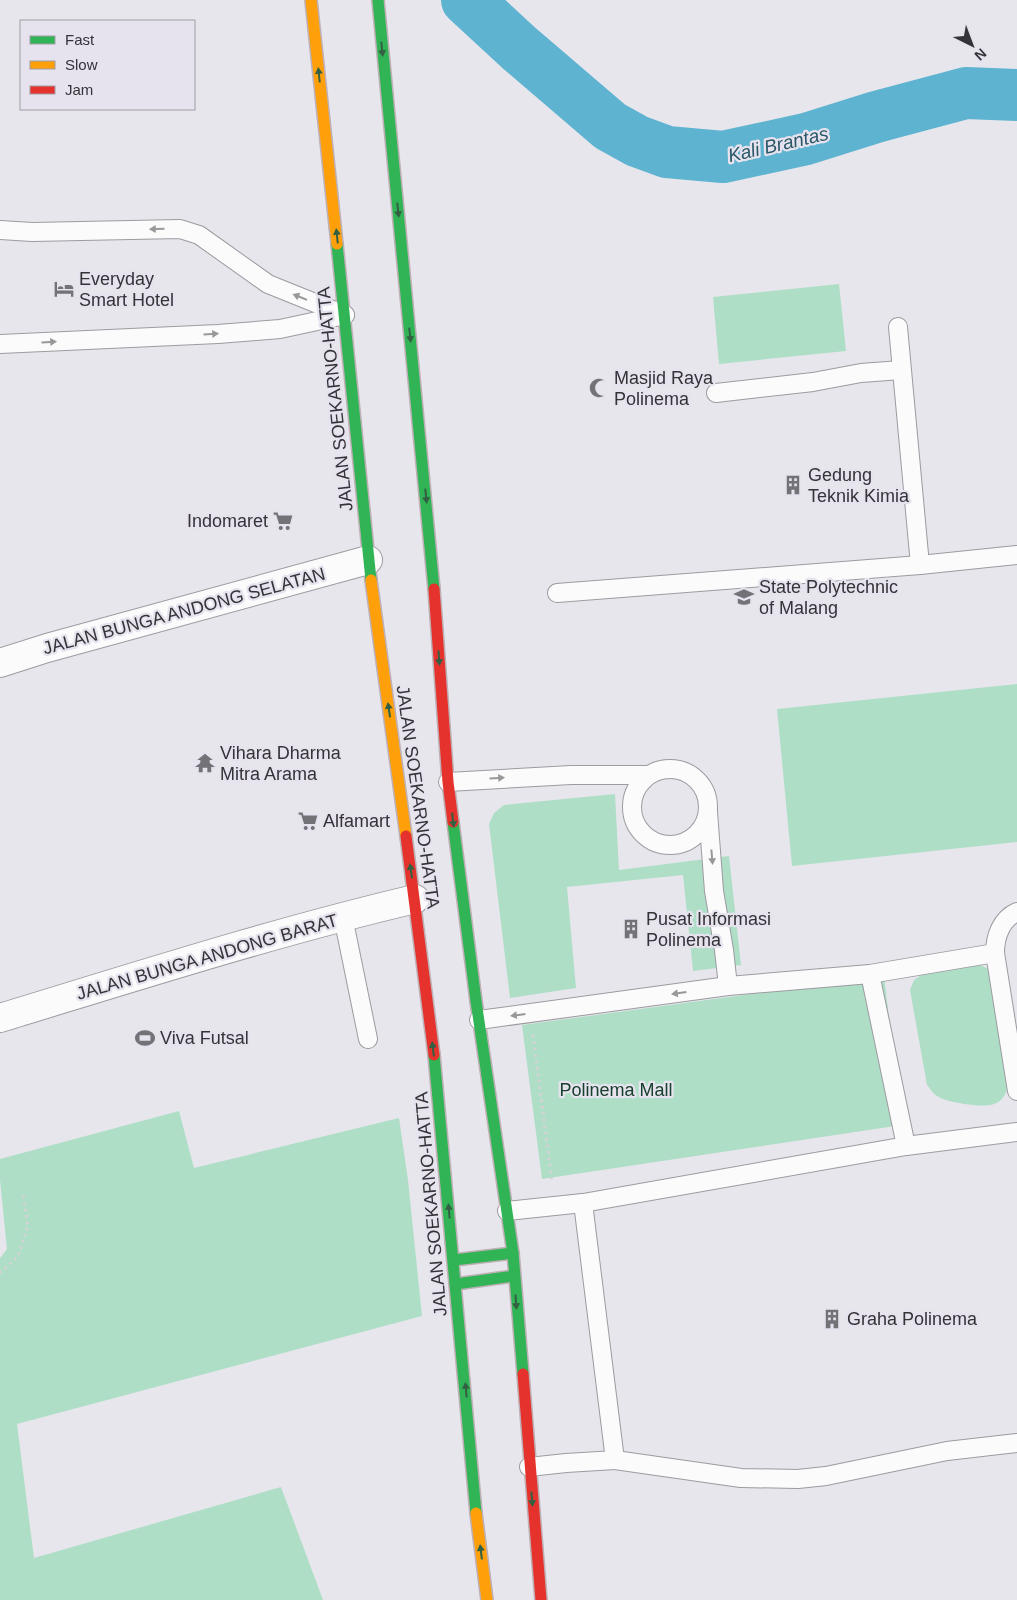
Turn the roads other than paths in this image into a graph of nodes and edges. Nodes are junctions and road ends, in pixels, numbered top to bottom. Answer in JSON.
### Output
{"nodes":[{"id":1,"x":312,"y":0,"type":"edge"},
{"id":2,"x":378,"y":0,"type":"edge"},
{"id":3,"x":0,"y":230,"type":"edge"},
{"id":4,"x":345,"y":315,"type":"junction"},
{"id":5,"x":898,"y":327,"type":"dead end"},
{"id":6,"x":0,"y":344,"type":"edge"},
{"id":7,"x":901,"y":370,"type":"junction"},
{"id":8,"x":716,"y":393,"type":"dead end"},
{"id":9,"x":1017,"y":555,"type":"edge"},
{"id":10,"x":368,"y":560,"type":"junction"},
{"id":11,"x":920,"y":565,"type":"junction"},
{"id":12,"x":557,"y":593,"type":"dead end"},
{"id":13,"x":0,"y":663,"type":"edge"},
{"id":14,"x":648,"y":776,"type":"junction"},
{"id":15,"x":448,"y":782,"type":"junction"},
{"id":16,"x":708,"y":809,"type":"junction"},
{"id":17,"x":415,"y":899,"type":"junction"},
{"id":18,"x":1017,"y":912,"type":"edge"},
{"id":19,"x":343,"y":917,"type":"junction"},
{"id":20,"x":995,"y":953,"type":"junction"},
{"id":21,"x":870,"y":974,"type":"junction"},
{"id":22,"x":728,"y":986,"type":"junction"},
{"id":23,"x":0,"y":1018,"type":"edge"},
{"id":24,"x":479,"y":1020,"type":"junction"},
{"id":25,"x":368,"y":1039,"type":"dead end"},
{"id":26,"x":1017,"y":1091,"type":"edge"},
{"id":27,"x":1017,"y":1132,"type":"edge"},
{"id":28,"x":906,"y":1146,"type":"junction"},
{"id":29,"x":583,"y":1203,"type":"junction"},
{"id":30,"x":507,"y":1211,"type":"junction"},
{"id":31,"x":512,"y":1253,"type":"junction"},
{"id":32,"x":454,"y":1260,"type":"junction"},
{"id":33,"x":514,"y":1276,"type":"junction"},
{"id":34,"x":456,"y":1284,"type":"junction"},
{"id":35,"x":1017,"y":1442,"type":"edge"},
{"id":36,"x":615,"y":1460,"type":"junction"},
{"id":37,"x":529,"y":1467,"type":"junction"},
{"id":38,"x":487,"y":1600,"type":"edge"},
{"id":39,"x":540,"y":1600,"type":"edge"}],
"edges":[{"from":4,"to":1,"type":"main road","name":"JALAN SOEKARNO-HATTA","one_way":true},
{"from":2,"to":15,"type":"main road","name":"JALAN SOEKARNO-HATTA","one_way":true},
{"from":4,"to":3,"type":"lane","one_way":true},
{"from":6,"to":4,"type":"lane","one_way":true},
{"from":4,"to":10,"type":"main road","name":"JALAN SOEKARNO-HATTA"},
{"from":5,"to":7,"type":"lane"},
{"from":7,"to":8,"type":"lane"},
{"from":7,"to":11,"type":"lane"},
{"from":9,"to":11,"type":"lane"},
{"from":10,"to":13,"type":"street","name":"JALAN BUNGA ANDONG SELATAN"},
{"from":17,"to":10,"type":"main road","name":"JALAN SOEKARNO-HATTA","one_way":true},
{"from":11,"to":12,"type":"lane"},
{"from":15,"to":14,"type":"lane","one_way":true},
{"from":14,"to":16,"type":"lane"},
{"from":14,"to":16,"type":"lane"},
{"from":15,"to":24,"type":"main road","name":"JALAN SOEKARNO-HATTA","one_way":true},
{"from":16,"to":22,"type":"lane","one_way":true},
{"from":17,"to":19,"type":"street","name":"JALAN BUNGA ANDONG BARAT"},
{"from":32,"to":17,"type":"main road","name":"JALAN SOEKARNO-HATTA","one_way":true},
{"from":18,"to":20,"type":"lane"},
{"from":19,"to":23,"type":"street","name":"JALAN BUNGA ANDONG BARAT"},
{"from":19,"to":25,"type":"lane"},
{"from":20,"to":21,"type":"lane"},
{"from":20,"to":26,"type":"lane"},
{"from":21,"to":22,"type":"lane"},
{"from":21,"to":28,"type":"lane"},
{"from":22,"to":24,"type":"lane","one_way":true},
{"from":24,"to":30,"type":"main road","name":"JALAN SOEKARNO-HATTA"},
{"from":27,"to":28,"type":"lane"},
{"from":28,"to":29,"type":"lane"},
{"from":29,"to":30,"type":"lane"},
{"from":29,"to":36,"type":"lane"},
{"from":30,"to":31,"type":"main road","name":"JALAN SOEKARNO-HATTA"},
{"from":31,"to":32,"type":"main road"},
{"from":31,"to":33,"type":"main road","name":"JALAN SOEKARNO-HATTA"},
{"from":32,"to":34,"type":"main road","name":"JALAN SOEKARNO-HATTA"},
{"from":33,"to":34,"type":"main road"},
{"from":33,"to":37,"type":"main road","name":"JALAN SOEKARNO-HATTA","one_way":true},
{"from":38,"to":34,"type":"main road","name":"JALAN SOEKARNO-HATTA","one_way":true},
{"from":35,"to":36,"type":"lane"},
{"from":36,"to":37,"type":"lane"},
{"from":37,"to":39,"type":"main road","name":"JALAN SOEKARNO-HATTA","one_way":true}]}
